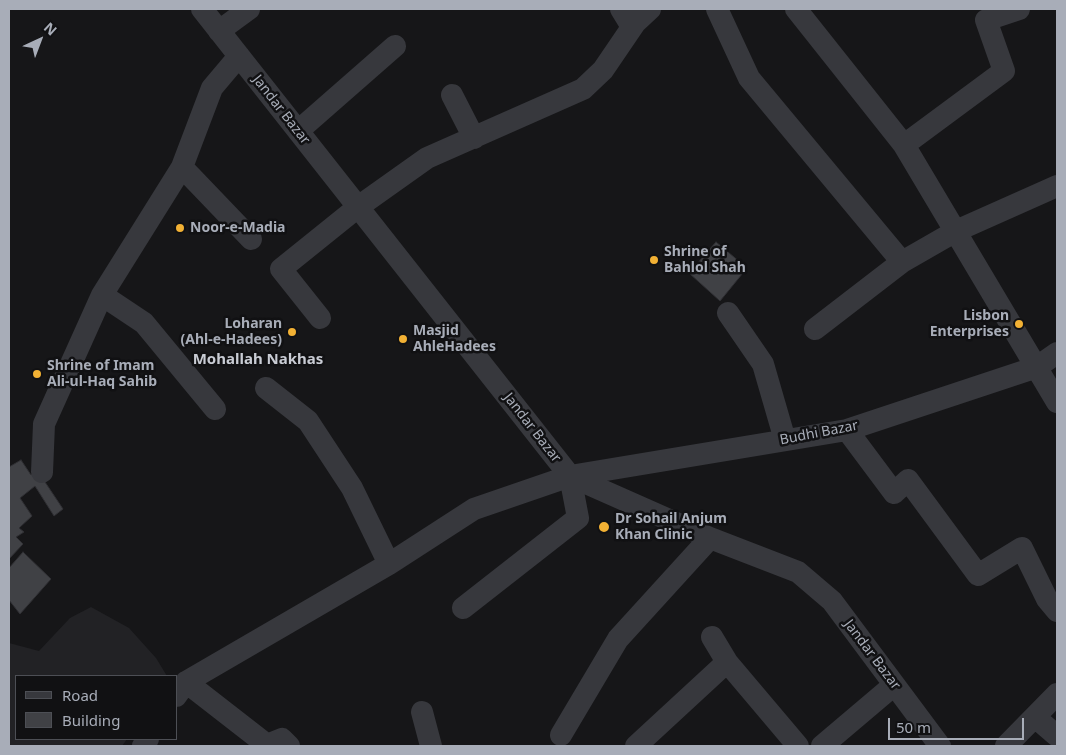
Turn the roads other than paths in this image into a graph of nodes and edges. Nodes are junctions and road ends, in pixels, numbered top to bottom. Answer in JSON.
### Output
{"nodes":[{"id":1,"x":202,"y":9,"type":"edge"},
{"id":2,"x":249,"y":9,"type":"edge"},
{"id":3,"x":650,"y":9,"type":"edge"},
{"id":4,"x":717,"y":9,"type":"edge"},
{"id":5,"x":796,"y":9,"type":"edge"},
{"id":6,"x":1019,"y":9,"type":"edge"},
{"id":7,"x":627,"y":18,"type":"edge"},
{"id":8,"x":219,"y":31,"type":"junction"},
{"id":9,"x":394,"y":46,"type":"dead end"},
{"id":10,"x":239,"y":56,"type":"junction"},
{"id":11,"x":452,"y":95,"type":"dead end"},
{"id":12,"x":298,"y":131,"type":"junction"},
{"id":13,"x":474,"y":138,"type":"junction"},
{"id":14,"x":904,"y":145,"type":"junction"},
{"id":15,"x":182,"y":167,"type":"junction"},
{"id":16,"x":1057,"y":186,"type":"edge"},
{"id":17,"x":358,"y":208,"type":"junction"},
{"id":18,"x":956,"y":231,"type":"junction"},
{"id":19,"x":251,"y":239,"type":"dead end"},
{"id":20,"x":902,"y":262,"type":"junction"},
{"id":21,"x":102,"y":295,"type":"junction"},
{"id":22,"x":728,"y":314,"type":"dead end"},
{"id":23,"x":320,"y":318,"type":"dead end"},
{"id":24,"x":815,"y":329,"type":"dead end"},
{"id":25,"x":1057,"y":353,"type":"edge"},
{"id":26,"x":1037,"y":367,"type":"junction"},
{"id":27,"x":266,"y":388,"type":"dead end"},
{"id":28,"x":1057,"y":402,"type":"edge"},
{"id":29,"x":216,"y":410,"type":"dead end"},
{"id":30,"x":847,"y":430,"type":"junction"},
{"id":31,"x":785,"y":440,"type":"junction"},
{"id":32,"x":42,"y":472,"type":"dead end"},
{"id":33,"x":570,"y":476,"type":"junction"},
{"id":34,"x":710,"y":538,"type":"junction"},
{"id":35,"x":388,"y":564,"type":"junction"},
{"id":36,"x":463,"y":608,"type":"dead end"},
{"id":37,"x":1057,"y":611,"type":"edge"},
{"id":38,"x":712,"y":637,"type":"dead end"},
{"id":39,"x":728,"y":662,"type":"junction"},
{"id":40,"x":894,"y":684,"type":"junction"},
{"id":41,"x":181,"y":689,"type":"edge"},
{"id":42,"x":1057,"y":694,"type":"edge"},
{"id":43,"x":422,"y":712,"type":"dead end"},
{"id":44,"x":1035,"y":717,"type":"junction"},
{"id":45,"x":561,"y":735,"type":"dead end"},
{"id":46,"x":1057,"y":736,"type":"edge"},
{"id":47,"x":289,"y":746,"type":"edge"},
{"id":48,"x":431,"y":746,"type":"edge"},
{"id":49,"x":636,"y":746,"type":"edge"},
{"id":50,"x":798,"y":746,"type":"edge"},
{"id":51,"x":822,"y":746,"type":"edge"},
{"id":52,"x":940,"y":746,"type":"edge"},
{"id":53,"x":1006,"y":746,"type":"edge"}],
"edges":[{"from":1,"to":8,"type":"street","name":"Jandar Bazar"},
{"from":2,"to":8,"type":"street"},
{"from":3,"to":7,"type":"street"},
{"from":4,"to":20,"type":"street"},
{"from":5,"to":14,"type":"street"},
{"from":6,"to":14,"type":"street"},
{"from":7,"to":13,"type":"street"},
{"from":8,"to":10,"type":"street","name":"Jandar Bazar"},
{"from":9,"to":12,"type":"street"},
{"from":10,"to":12,"type":"street","name":"Jandar Bazar"},
{"from":10,"to":15,"type":"street"},
{"from":11,"to":13,"type":"street"},
{"from":12,"to":17,"type":"street","name":"Jandar Bazar"},
{"from":13,"to":17,"type":"street"},
{"from":14,"to":18,"type":"street"},
{"from":15,"to":19,"type":"street"},
{"from":15,"to":21,"type":"street"},
{"from":16,"to":18,"type":"street"},
{"from":17,"to":23,"type":"street"},
{"from":17,"to":33,"type":"street","name":"Jandar Bazar"},
{"from":18,"to":20,"type":"street"},
{"from":18,"to":26,"type":"street"},
{"from":20,"to":24,"type":"street"},
{"from":21,"to":29,"type":"street"},
{"from":21,"to":32,"type":"street"},
{"from":22,"to":31,"type":"street"},
{"from":25,"to":26,"type":"street","name":"Budhi Bazar"},
{"from":26,"to":28,"type":"street"},
{"from":26,"to":30,"type":"street","name":"Budhi Bazar"},
{"from":27,"to":35,"type":"street"},
{"from":30,"to":31,"type":"street","name":"Budhi Bazar"},
{"from":30,"to":37,"type":"street"},
{"from":31,"to":33,"type":"street","name":"Budhi Bazar"},
{"from":33,"to":34,"type":"street","name":"Jandar Bazar"},
{"from":33,"to":35,"type":"street","name":"Budhi Bazar"},
{"from":33,"to":36,"type":"street"},
{"from":34,"to":40,"type":"street","name":"Jandar Bazar"},
{"from":34,"to":45,"type":"street"},
{"from":35,"to":41,"type":"street","name":"Budhi Bazar"},
{"from":38,"to":39,"type":"street"},
{"from":39,"to":49,"type":"street"},
{"from":39,"to":50,"type":"street"},
{"from":40,"to":51,"type":"street"},
{"from":40,"to":52,"type":"street","name":"Jandar Bazar"},
{"from":41,"to":47,"type":"street"},
{"from":42,"to":44,"type":"street"},
{"from":43,"to":48,"type":"street"},
{"from":44,"to":46,"type":"street"},
{"from":44,"to":53,"type":"street"}]}
